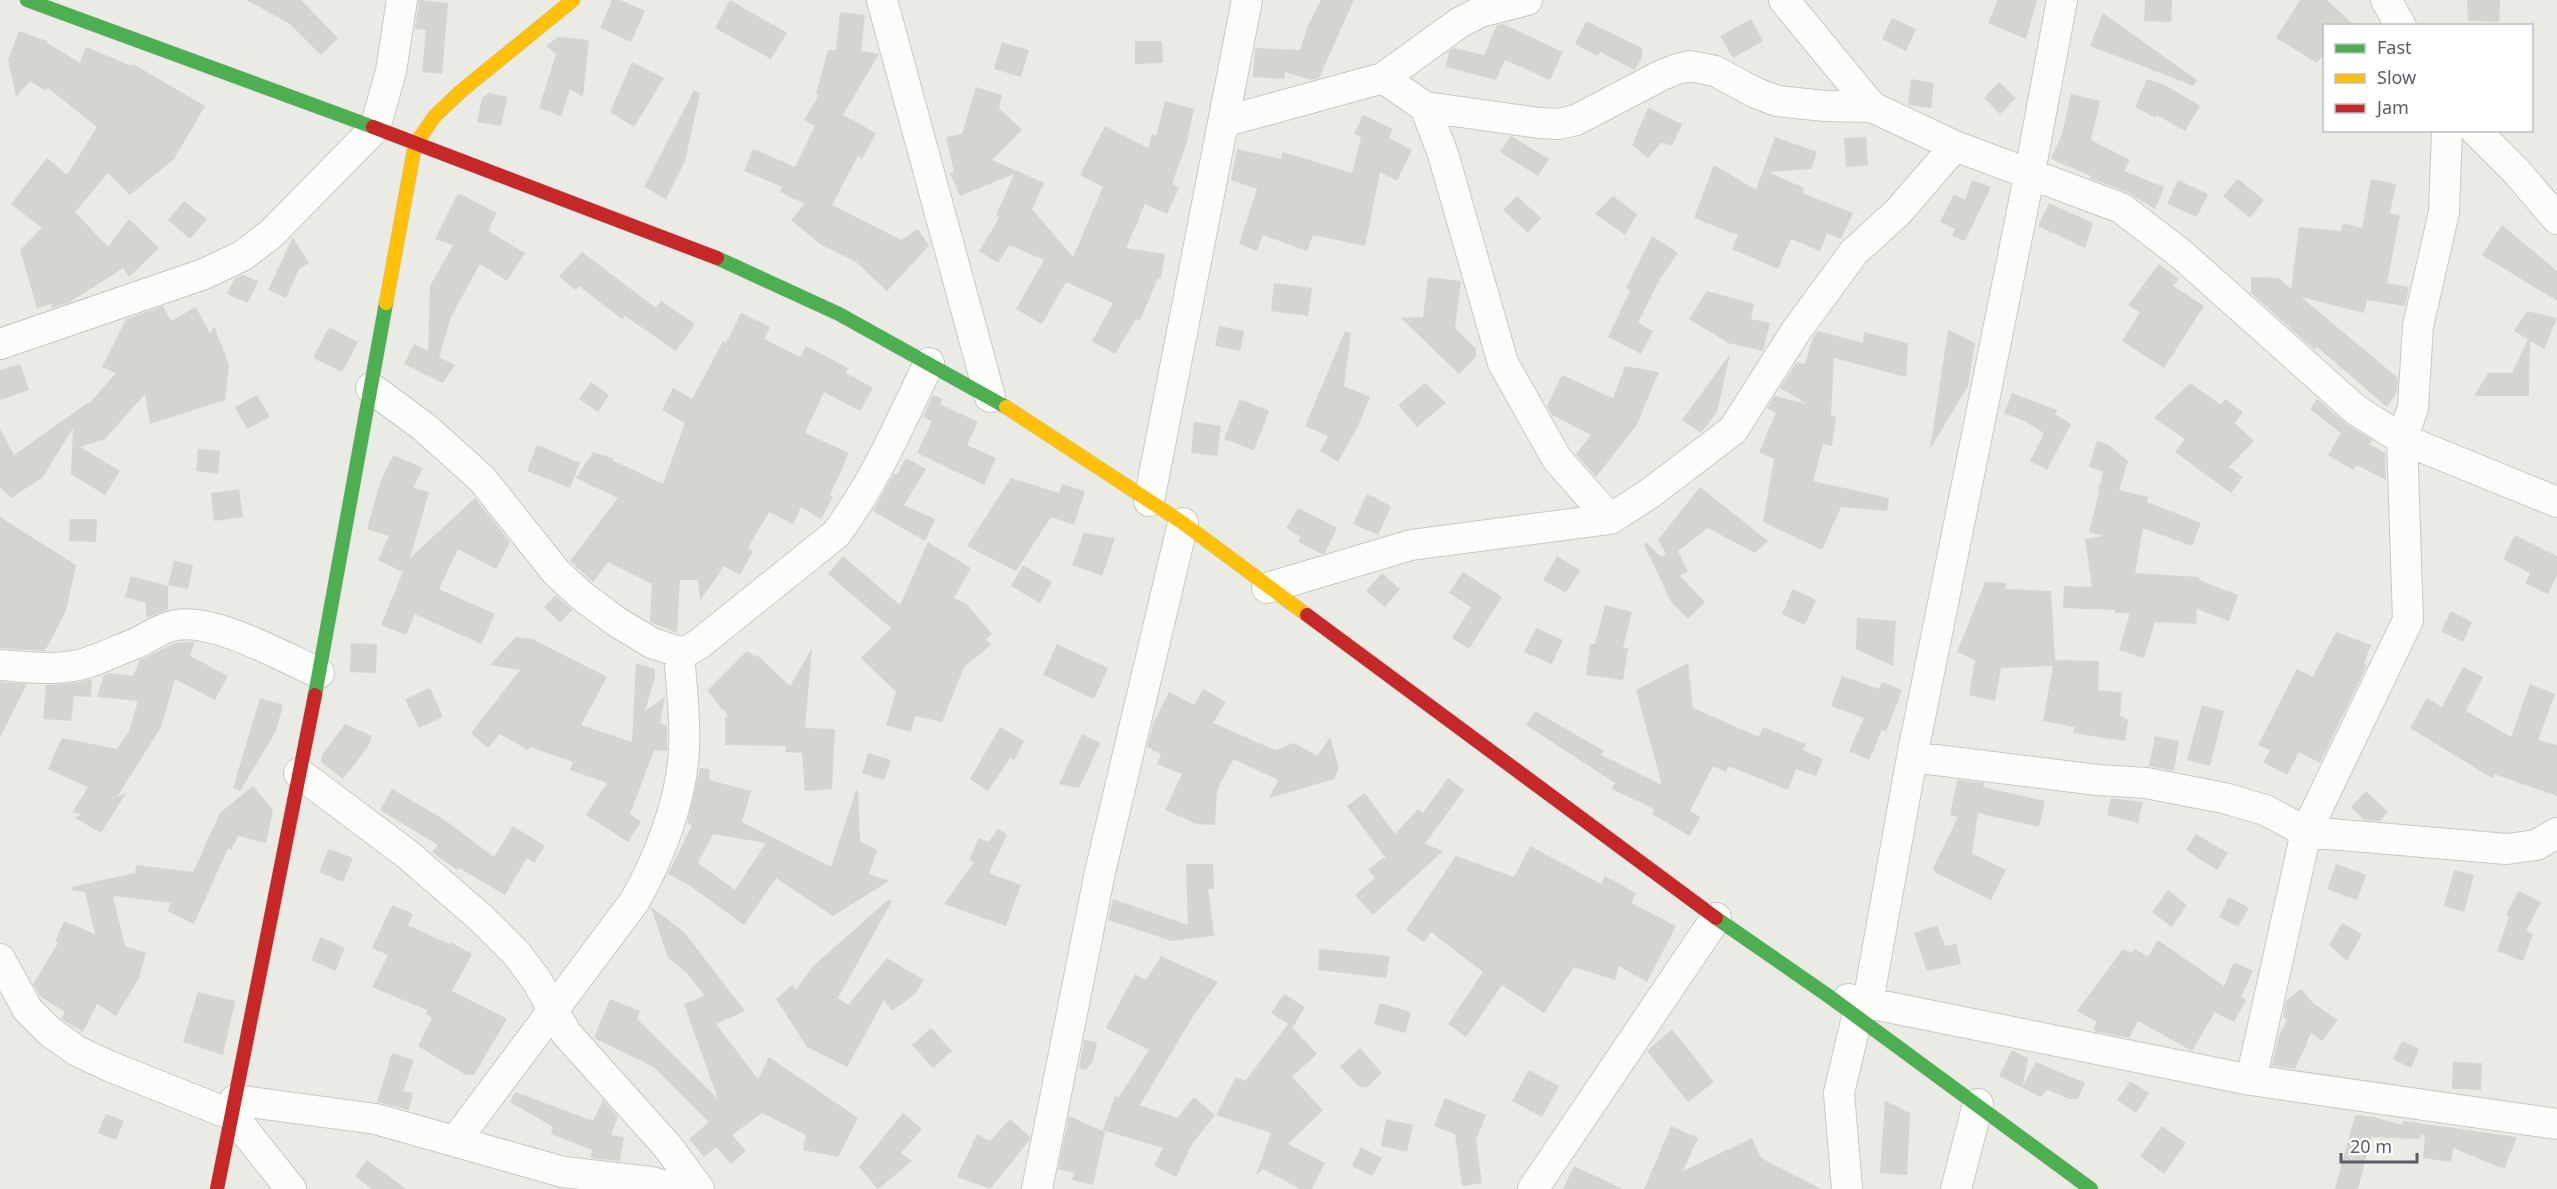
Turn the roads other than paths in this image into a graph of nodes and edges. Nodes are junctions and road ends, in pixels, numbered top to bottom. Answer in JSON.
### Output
{"nodes":[{"id":1,"x":27,"y":0,"type":"edge"},
{"id":2,"x":402,"y":0,"type":"edge"},
{"id":3,"x":573,"y":0,"type":"edge"},
{"id":4,"x":882,"y":0,"type":"edge"},
{"id":5,"x":1247,"y":0,"type":"edge"},
{"id":6,"x":1527,"y":0,"type":"edge"},
{"id":7,"x":2062,"y":0,"type":"edge"},
{"id":8,"x":2386,"y":0,"type":"edge"},
{"id":9,"x":1787,"y":2,"type":"edge"},
{"id":10,"x":2400,"y":24,"type":"edge"},
{"id":11,"x":1383,"y":78,"type":"junction"},
{"id":12,"x":1425,"y":107,"type":"junction"},
{"id":13,"x":1872,"y":107,"type":"junction"},
{"id":14,"x":1223,"y":122,"type":"junction"},
{"id":15,"x":375,"y":128,"type":"junction"},
{"id":16,"x":2447,"y":132,"type":"edge"},
{"id":17,"x":2477,"y":132,"type":"edge"},
{"id":18,"x":415,"y":145,"type":"junction"},
{"id":19,"x":1955,"y":146,"type":"junction"},
{"id":20,"x":2030,"y":172,"type":"junction"},
{"id":21,"x":2557,"y":219,"type":"edge"},
{"id":22,"x":0,"y":344,"type":"edge"},
{"id":23,"x":929,"y":363,"type":"junction"},
{"id":24,"x":371,"y":388,"type":"junction"},
{"id":25,"x":990,"y":397,"type":"junction"},
{"id":26,"x":2402,"y":439,"type":"junction"},
{"id":27,"x":1149,"y":501,"type":"junction"},
{"id":28,"x":2557,"y":502,"type":"edge"},
{"id":29,"x":1610,"y":519,"type":"junction"},
{"id":30,"x":1182,"y":523,"type":"junction"},
{"id":31,"x":1266,"y":588,"type":"junction"},
{"id":32,"x":679,"y":652,"type":"junction"},
{"id":33,"x":0,"y":665,"type":"edge"},
{"id":34,"x":319,"y":673,"type":"junction"},
{"id":35,"x":1912,"y":757,"type":"junction"},
{"id":36,"x":299,"y":772,"type":"junction"},
{"id":37,"x":2306,"y":832,"type":"junction"},
{"id":38,"x":2557,"y":833,"type":"edge"},
{"id":39,"x":1716,"y":918,"type":"junction"},
{"id":40,"x":0,"y":959,"type":"edge"},
{"id":41,"x":1830,"y":997,"type":"joint"},
{"id":42,"x":554,"y":1009,"type":"junction"},
{"id":43,"x":1863,"y":1010,"type":"junction"},
{"id":44,"x":2251,"y":1080,"type":"junction"},
{"id":45,"x":1978,"y":1104,"type":"junction"},
{"id":46,"x":233,"y":1107,"type":"junction"},
{"id":47,"x":2557,"y":1124,"type":"edge"},
{"id":48,"x":456,"y":1140,"type":"junction"},
{"id":49,"x":217,"y":1189,"type":"edge"},
{"id":50,"x":291,"y":1189,"type":"edge"},
{"id":51,"x":678,"y":1189,"type":"edge"},
{"id":52,"x":699,"y":1189,"type":"edge"},
{"id":53,"x":1037,"y":1189,"type":"edge"},
{"id":54,"x":1533,"y":1189,"type":"edge"},
{"id":55,"x":1847,"y":1189,"type":"edge"},
{"id":56,"x":1956,"y":1189,"type":"edge"},
{"id":57,"x":2091,"y":1189,"type":"edge"}],
"edges":[{"from":1,"to":15,"type":"street"},
{"from":2,"to":15,"type":"street"},
{"from":3,"to":18,"type":"street"},
{"from":4,"to":25,"type":"street"},
{"from":5,"to":14,"type":"street"},
{"from":6,"to":11,"type":"street"},
{"from":7,"to":20,"type":"street"},
{"from":8,"to":10,"type":"street"},
{"from":9,"to":13,"type":"street"},
{"from":11,"to":12,"type":"street"},
{"from":11,"to":14,"type":"street"},
{"from":12,"to":13,"type":"street"},
{"from":12,"to":29,"type":"street"},
{"from":13,"to":19,"type":"street"},
{"from":14,"to":27,"type":"street"},
{"from":15,"to":18,"type":"street"},
{"from":15,"to":22,"type":"street"},
{"from":16,"to":26,"type":"street"},
{"from":17,"to":21,"type":"street"},
{"from":18,"to":23,"type":"street"},
{"from":18,"to":24,"type":"street"},
{"from":19,"to":20,"type":"street"},
{"from":19,"to":29,"type":"street"},
{"from":20,"to":26,"type":"street"},
{"from":20,"to":35,"type":"street"},
{"from":23,"to":25,"type":"street"},
{"from":23,"to":32,"type":"street"},
{"from":24,"to":32,"type":"street"},
{"from":24,"to":34,"type":"street"},
{"from":25,"to":27,"type":"street"},
{"from":26,"to":28,"type":"street"},
{"from":26,"to":37,"type":"street"},
{"from":27,"to":30,"type":"street"},
{"from":29,"to":31,"type":"street"},
{"from":30,"to":31,"type":"street"},
{"from":30,"to":53,"type":"street"},
{"from":31,"to":39,"type":"street"},
{"from":32,"to":42,"type":"street"},
{"from":33,"to":34,"type":"street"},
{"from":34,"to":36,"type":"street"},
{"from":35,"to":37,"type":"street"},
{"from":35,"to":43,"type":"street"},
{"from":36,"to":42,"type":"street"},
{"from":36,"to":46,"type":"street"},
{"from":37,"to":38,"type":"street"},
{"from":37,"to":44,"type":"street"},
{"from":39,"to":41,"type":"street"},
{"from":39,"to":54,"type":"street"},
{"from":40,"to":46,"type":"street"},
{"from":41,"to":43,"type":"street"},
{"from":42,"to":48,"type":"street"},
{"from":42,"to":52,"type":"street"},
{"from":43,"to":44,"type":"street"},
{"from":43,"to":45,"type":"street"},
{"from":43,"to":55,"type":"street"},
{"from":44,"to":47,"type":"street"},
{"from":45,"to":56,"type":"street"},
{"from":45,"to":57,"type":"street"},
{"from":46,"to":48,"type":"street"},
{"from":46,"to":49,"type":"street"},
{"from":46,"to":50,"type":"street"},
{"from":48,"to":51,"type":"street"}]}
